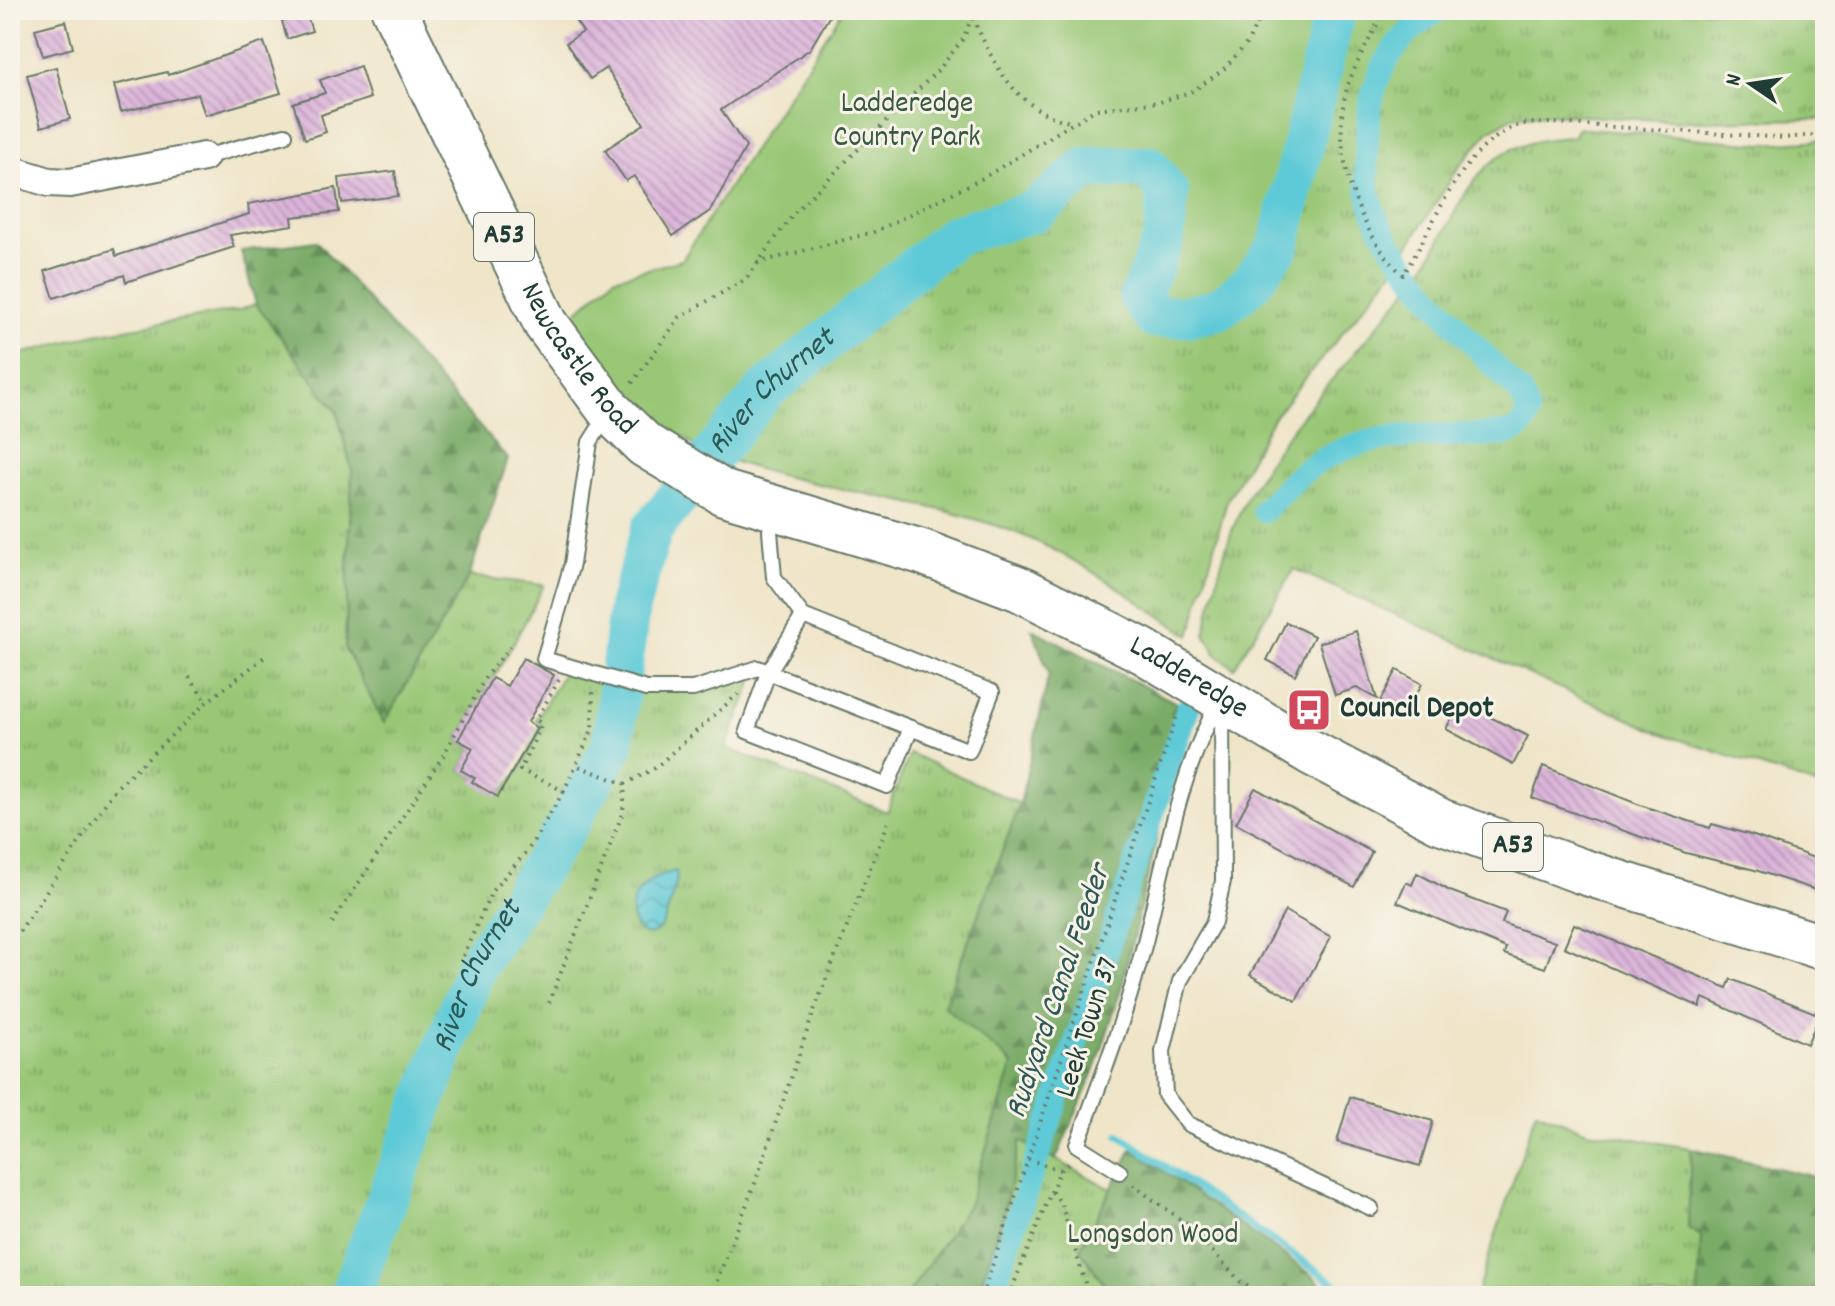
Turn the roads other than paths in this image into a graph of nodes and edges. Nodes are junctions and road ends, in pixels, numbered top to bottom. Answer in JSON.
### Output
{"nodes":[{"id":1,"x":394,"y":10,"type":"edge"},
{"id":2,"x":285,"y":135,"type":"dead end"},
{"id":3,"x":204,"y":157,"type":"joint"},
{"id":4,"x":10,"y":170,"type":"edge"},
{"id":5,"x":610,"y":411,"type":"junction"},
{"id":6,"x":724,"y":493,"type":"joint"},
{"id":7,"x":777,"y":509,"type":"junction"},
{"id":8,"x":803,"y":616,"type":"junction"},
{"id":9,"x":763,"y":670,"type":"junction"},
{"id":10,"x":1207,"y":689,"type":"junction"},
{"id":11,"x":911,"y":728,"type":"junction"},
{"id":12,"x":1825,"y":948,"type":"edge"},
{"id":13,"x":1120,"y":1172,"type":"road end"},
{"id":14,"x":1371,"y":1208,"type":"dead end"}],
"edges":[{"from":1,"to":5,"type":"highway","name":"Newcastle Road","number":"A53"},
{"from":2,"to":3,"type":"lane"},
{"from":3,"to":4,"type":"street"},
{"from":5,"to":6,"type":"highway","name":"Newcastle Road","number":"A53"},
{"from":5,"to":9,"type":"lane"},
{"from":6,"to":7,"type":"highway","name":"Ladderedge","number":"A53"},
{"from":7,"to":8,"type":"lane"},
{"from":7,"to":10,"type":"highway","name":"Ladderedge","number":"A53"},
{"from":8,"to":9,"type":"lane"},
{"from":8,"to":11,"type":"lane"},
{"from":9,"to":11,"type":"lane"},
{"from":9,"to":11,"type":"lane"},
{"from":10,"to":12,"type":"highway","name":"Ladderedge","number":"A53"},
{"from":10,"to":13,"type":"lane","name":"Leek Town 37"},
{"from":10,"to":14,"type":"lane"}]}
